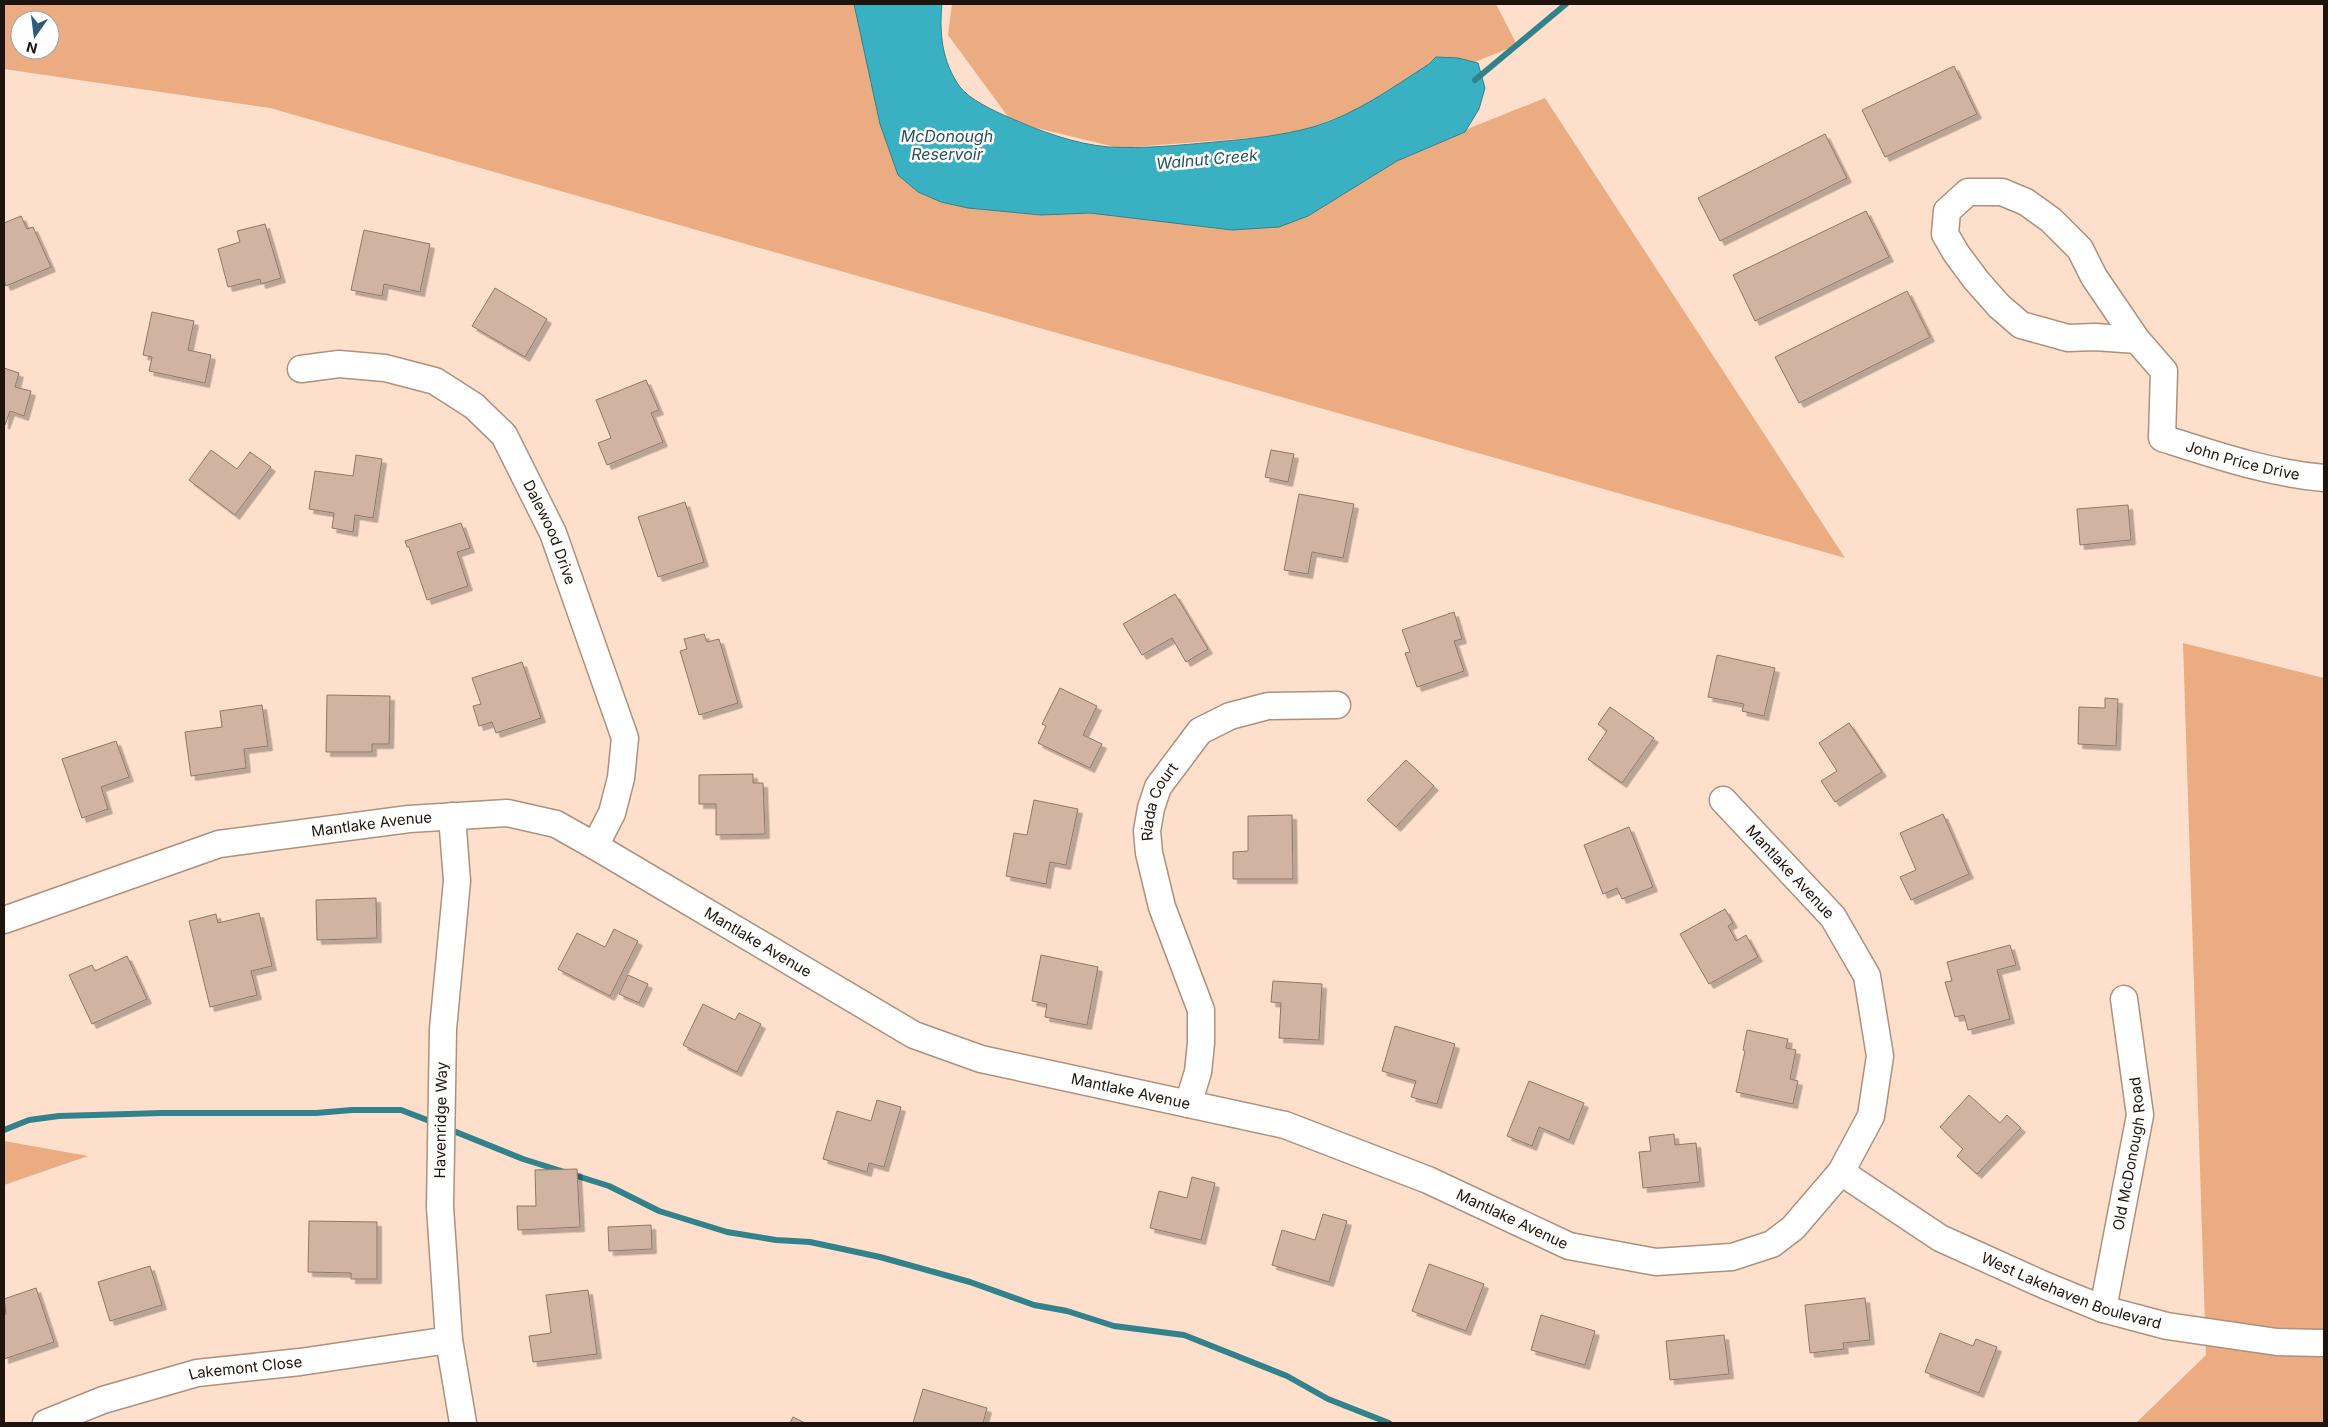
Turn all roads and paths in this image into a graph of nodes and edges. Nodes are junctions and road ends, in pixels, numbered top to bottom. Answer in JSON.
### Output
{"nodes":[{"id":1,"x":2137,"y":340,"type":"junction"},
{"id":2,"x":301,"y":369,"type":"dead end"},
{"id":3,"x":2324,"y":478,"type":"edge"},
{"id":4,"x":1336,"y":704,"type":"dead end"},
{"id":5,"x":1723,"y":800,"type":"dead end"},
{"id":6,"x":452,"y":816,"type":"junction"},
{"id":7,"x":595,"y":846,"type":"junction"},
{"id":8,"x":4,"y":920,"type":"edge"},
{"id":9,"x":2124,"y":999,"type":"dead end"},
{"id":10,"x":1188,"y":1104,"type":"junction"},
{"id":11,"x":1841,"y":1172,"type":"junction"},
{"id":12,"x":2103,"y":1309,"type":"junction"},
{"id":13,"x":449,"y":1340,"type":"junction"},
{"id":14,"x":2324,"y":1343,"type":"edge"},
{"id":15,"x":46,"y":1423,"type":"edge"},
{"id":16,"x":463,"y":1423,"type":"edge"}],
"edges":[{"from":1,"to":1,"type":"street"},
{"from":1,"to":3,"type":"street","name":"John Price Drive"},
{"from":2,"to":7,"type":"street","name":"Dalewood Drive"},
{"from":4,"to":10,"type":"street","name":"Riada Court"},
{"from":5,"to":11,"type":"street","name":"Mantlake Avenue"},
{"from":6,"to":7,"type":"street","name":"Mantlake Avenue"},
{"from":6,"to":8,"type":"street","name":"Mantlake Avenue"},
{"from":6,"to":13,"type":"street","name":"Havenridge Way"},
{"from":7,"to":10,"type":"street","name":"Mantlake Avenue"},
{"from":9,"to":12,"type":"street","name":"Old McDonough Road"},
{"from":10,"to":11,"type":"street","name":"Mantlake Avenue"},
{"from":11,"to":12,"type":"street","name":"West Lakehaven Boulevard"},
{"from":12,"to":14,"type":"street","name":"West Lakehaven Boulevard"},
{"from":13,"to":15,"type":"street","name":"Lakemont Close"},
{"from":13,"to":16,"type":"street","name":"Havenridge Way"}]}
